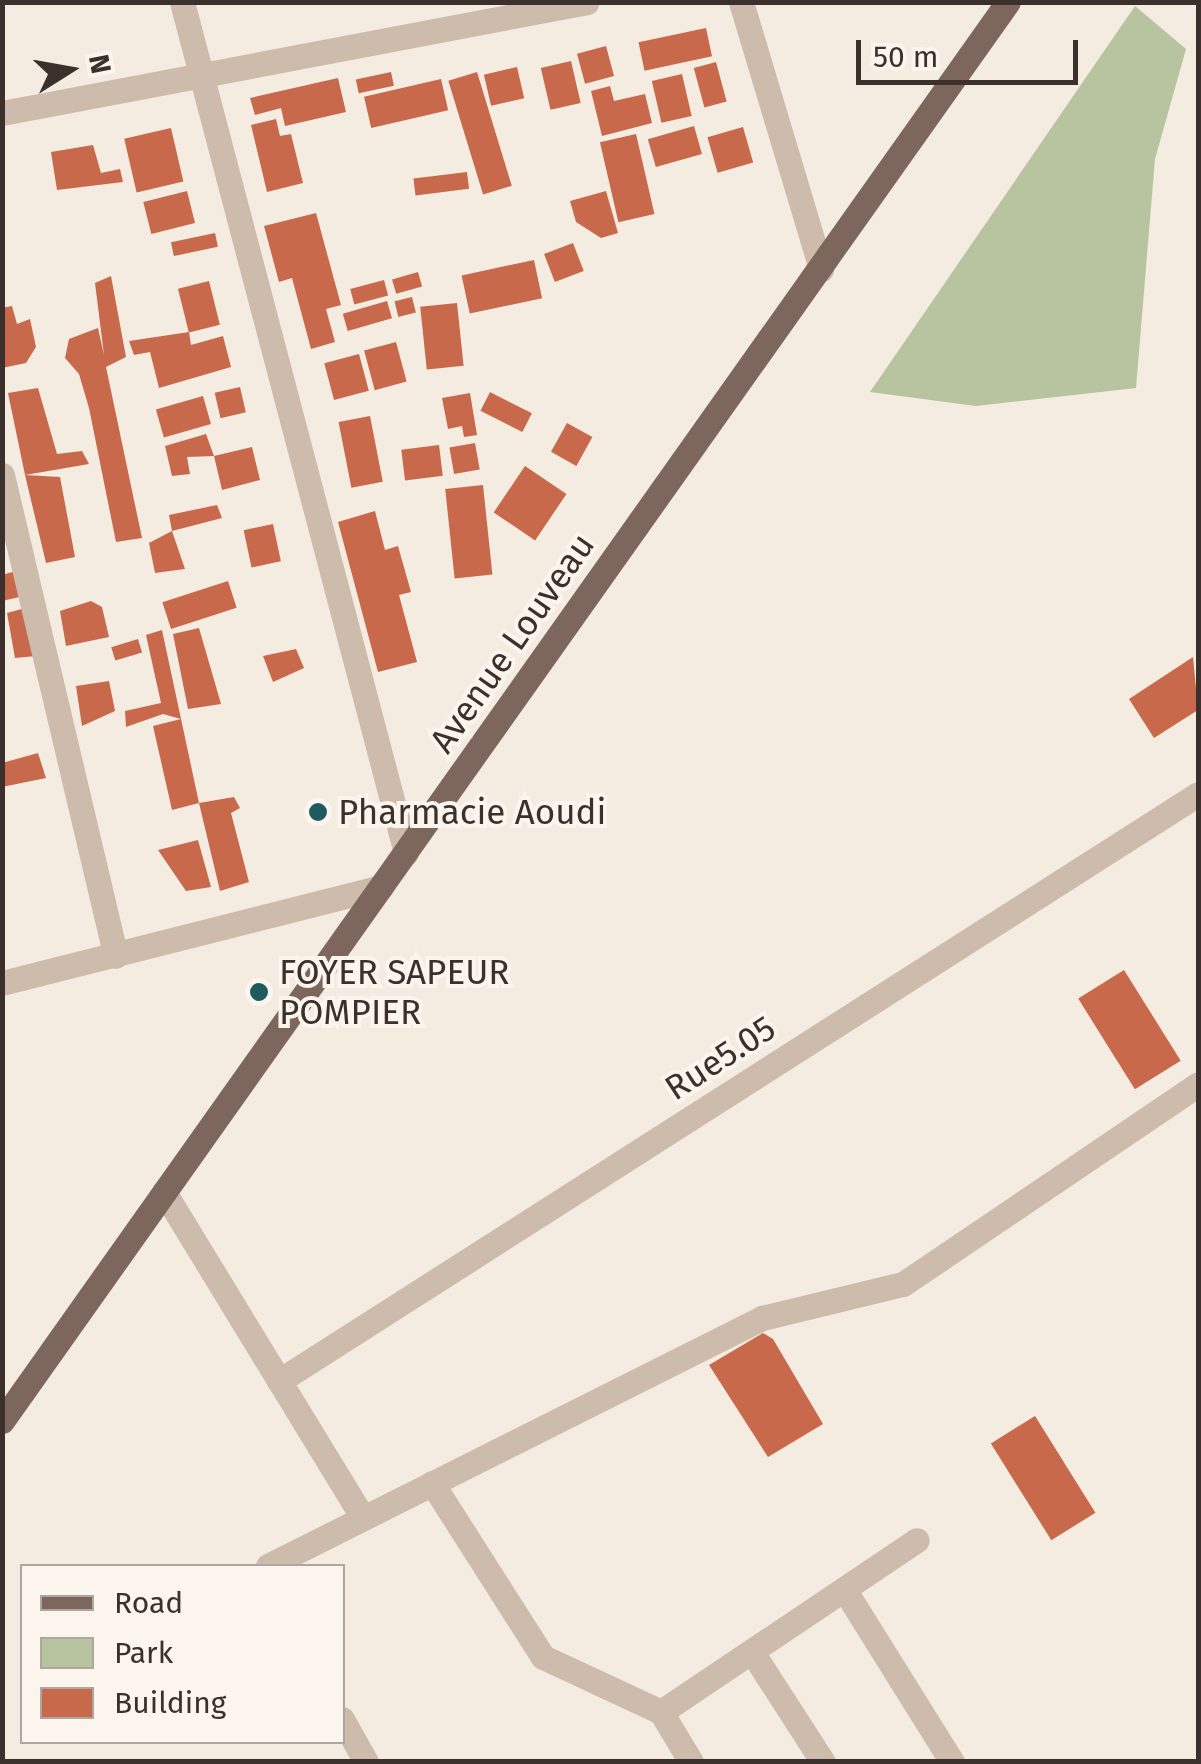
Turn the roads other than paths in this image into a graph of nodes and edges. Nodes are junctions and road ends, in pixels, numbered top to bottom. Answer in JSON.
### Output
{"nodes":[{"id":1,"x":182,"y":2,"type":"edge"},
{"id":2,"x":588,"y":2,"type":"edge"},
{"id":3,"x":742,"y":2,"type":"edge"},
{"id":4,"x":1008,"y":2,"type":"edge"},
{"id":5,"x":465,"y":14,"type":"edge"},
{"id":6,"x":201,"y":76,"type":"junction"},
{"id":7,"x":2,"y":113,"type":"edge"},
{"id":8,"x":821,"y":270,"type":"junction"},
{"id":9,"x":2,"y":475,"type":"edge"},
{"id":10,"x":1198,"y":794,"type":"edge"},
{"id":11,"x":406,"y":853,"type":"junction"},
{"id":12,"x":381,"y":886,"type":"junction"},
{"id":13,"x":116,"y":956,"type":"junction"},
{"id":14,"x":2,"y":982,"type":"edge"},
{"id":15,"x":1198,"y":1084,"type":"edge"},
{"id":16,"x":164,"y":1192,"type":"junction"},
{"id":17,"x":279,"y":1381,"type":"junction"},
{"id":18,"x":2,"y":1421,"type":"edge"},
{"id":19,"x":432,"y":1482,"type":"junction"},
{"id":20,"x":363,"y":1518,"type":"junction"},
{"id":21,"x":917,"y":1540,"type":"dead end"},
{"id":22,"x":272,"y":1564,"type":"edge"},
{"id":23,"x":844,"y":1590,"type":"junction"},
{"id":24,"x":752,"y":1652,"type":"junction"},
{"id":25,"x":661,"y":1712,"type":"junction"},
{"id":26,"x":345,"y":1724,"type":"edge"},
{"id":27,"x":366,"y":1762,"type":"edge"},
{"id":28,"x":691,"y":1762,"type":"edge"},
{"id":29,"x":822,"y":1762,"type":"edge"},
{"id":30,"x":952,"y":1762,"type":"edge"}],
"edges":[{"from":1,"to":6,"type":"street"},
{"from":2,"to":5,"type":"street"},
{"from":3,"to":8,"type":"street"},
{"from":4,"to":8,"type":"main road","name":"Avenue Louveau"},
{"from":5,"to":6,"type":"street"},
{"from":6,"to":7,"type":"street"},
{"from":6,"to":11,"type":"street"},
{"from":8,"to":11,"type":"main road","name":"Avenue Louveau"},
{"from":9,"to":13,"type":"street"},
{"from":10,"to":17,"type":"street","name":"Rue5.05"},
{"from":11,"to":12,"type":"main road","name":"Avenue Louveau"},
{"from":12,"to":13,"type":"street"},
{"from":12,"to":16,"type":"main road","name":"Avenue Louveau"},
{"from":13,"to":14,"type":"street"},
{"from":15,"to":19,"type":"street"},
{"from":16,"to":17,"type":"street"},
{"from":16,"to":18,"type":"main road","name":"Avenue Louveau"},
{"from":17,"to":20,"type":"street"},
{"from":19,"to":20,"type":"street"},
{"from":19,"to":25,"type":"street"},
{"from":20,"to":22,"type":"street"},
{"from":21,"to":23,"type":"street"},
{"from":23,"to":24,"type":"street"},
{"from":23,"to":30,"type":"street"},
{"from":24,"to":25,"type":"street"},
{"from":24,"to":29,"type":"street"},
{"from":25,"to":28,"type":"street"},
{"from":26,"to":27,"type":"street"}]}
